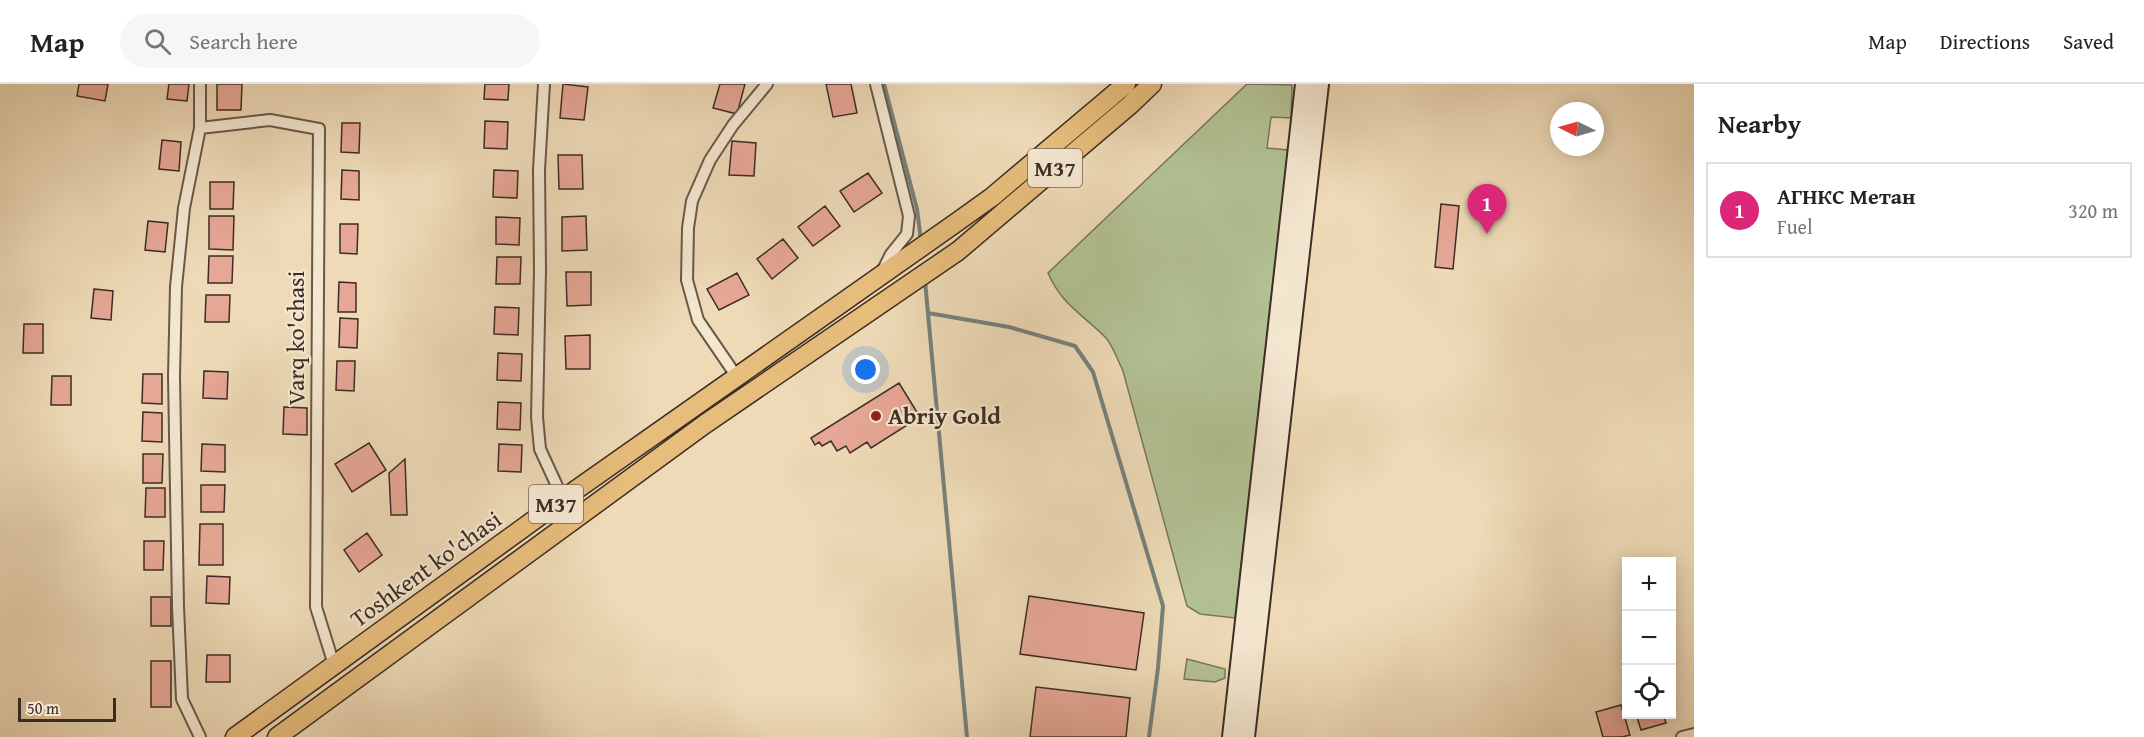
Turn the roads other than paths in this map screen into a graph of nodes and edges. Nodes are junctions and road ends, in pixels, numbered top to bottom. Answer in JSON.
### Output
{"nodes":[{"id":1,"x":200,"y":84,"type":"edge"},
{"id":2,"x":544,"y":84,"type":"edge"},
{"id":3,"x":767,"y":84,"type":"edge"},
{"id":4,"x":876,"y":84,"type":"edge"},
{"id":5,"x":1126,"y":84,"type":"edge"},
{"id":6,"x":1152,"y":84,"type":"edge"},
{"id":7,"x":1304,"y":84,"type":"edge"},
{"id":8,"x":1320,"y":84,"type":"edge"},
{"id":9,"x":200,"y":128,"type":"junction"},
{"id":10,"x":881,"y":276,"type":"junction"},
{"id":11,"x":737,"y":377,"type":"junction"},
{"id":12,"x":563,"y":499,"type":"junction"},
{"id":13,"x":334,"y":665,"type":"junction"},
{"id":14,"x":1694,"y":734,"type":"edge"},
{"id":15,"x":200,"y":737,"type":"edge"},
{"id":16,"x":235,"y":737,"type":"edge"},
{"id":17,"x":277,"y":737,"type":"edge"},
{"id":18,"x":1231,"y":737,"type":"edge"},
{"id":19,"x":1246,"y":737,"type":"edge"},
{"id":20,"x":1682,"y":737,"type":"edge"}],
"edges":[{"from":1,"to":9,"type":"street"},
{"from":2,"to":12,"type":"street"},
{"from":3,"to":11,"type":"street"},
{"from":4,"to":10,"type":"street"},
{"from":5,"to":10,"type":"highway","number":"M37"},
{"from":6,"to":17,"type":"highway","name":"Toshkent ko'chasi","number":"M37"},
{"from":7,"to":18,"type":"main road"},
{"from":8,"to":19,"type":"main road"},
{"from":9,"to":13,"type":"street","name":"Varq ko'chasi"},
{"from":9,"to":15,"type":"street"},
{"from":10,"to":11,"type":"highway","name":"Toshkent ko'chasi","number":"M37"},
{"from":11,"to":12,"type":"highway","name":"Toshkent ko'chasi","number":"M37"},
{"from":12,"to":13,"type":"highway","name":"Toshkent ko'chasi","number":"M37"},
{"from":13,"to":16,"type":"highway","name":"Toshkent ko'chasi","number":"M37"},
{"from":14,"to":20,"type":"street"}]}
